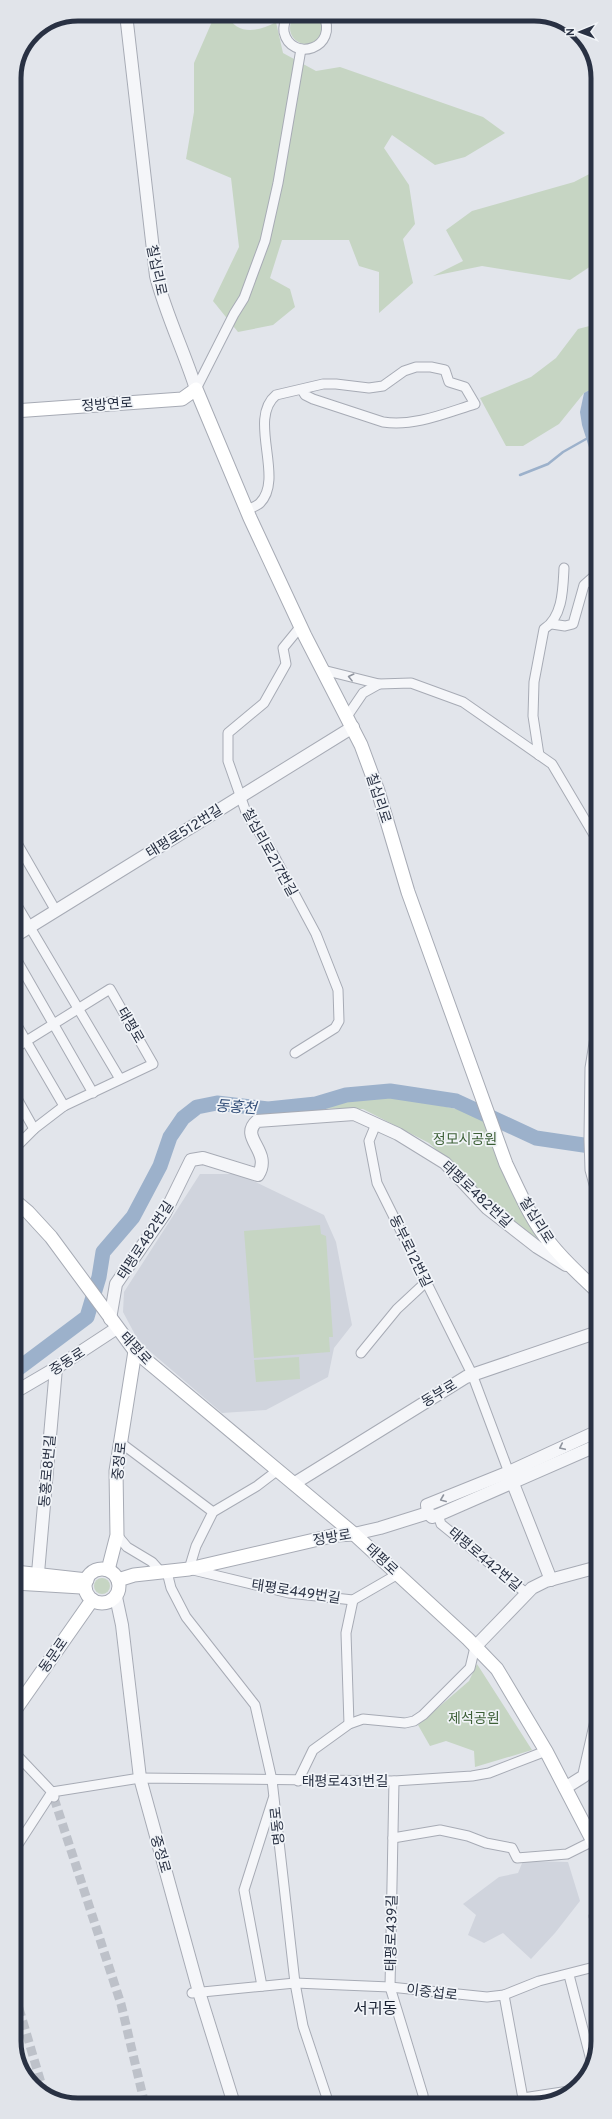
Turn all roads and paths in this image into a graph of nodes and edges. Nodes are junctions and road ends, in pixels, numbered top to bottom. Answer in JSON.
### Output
{"nodes":[{"id":1,"x":127,"y":21,"type":"edge"},
{"id":2,"x":284,"y":21,"type":"edge"},
{"id":3,"x":326,"y":21,"type":"edge"},
{"id":4,"x":301,"y":49,"type":"junction"},
{"id":5,"x":196,"y":390,"type":"junction"},
{"id":6,"x":302,"y":390,"type":"junction"},
{"id":7,"x":21,"y":410,"type":"edge"},
{"id":8,"x":247,"y":510,"type":"junction"},
{"id":9,"x":564,"y":568,"type":"dead end"},
{"id":10,"x":591,"y":579,"type":"edge"},
{"id":11,"x":552,"y":624,"type":"junction"},
{"id":12,"x":300,"y":626,"type":"junction"},
{"id":13,"x":323,"y":670,"type":"junction"},
{"id":14,"x":379,"y":684,"type":"junction"},
{"id":15,"x":350,"y":721,"type":"junction"},
{"id":16,"x":539,"y":755,"type":"junction"},
{"id":17,"x":241,"y":796,"type":"junction"},
{"id":18,"x":591,"y":830,"type":"edge"},
{"id":19,"x":21,"y":850,"type":"edge"},
{"id":20,"x":56,"y":911,"type":"junction"},
{"id":21,"x":21,"y":914,"type":"edge"},
{"id":22,"x":29,"y":927,"type":"junction"},
{"id":23,"x":21,"y":932,"type":"edge"},
{"id":24,"x":21,"y":967,"type":"edge"},
{"id":25,"x":78,"y":1010,"type":"junction"},
{"id":26,"x":54,"y":1024,"type":"junction"},
{"id":27,"x":21,"y":1032,"type":"edge"},
{"id":28,"x":26,"y":1041,"type":"junction"},
{"id":29,"x":21,"y":1044,"type":"edge"},
{"id":30,"x":295,"y":1053,"type":"dead end"},
{"id":31,"x":591,"y":1062,"type":"edge"},
{"id":32,"x":120,"y":1079,"type":"junction"},
{"id":33,"x":93,"y":1093,"type":"junction"},
{"id":34,"x":21,"y":1106,"type":"edge"},
{"id":35,"x":64,"y":1106,"type":"junction"},
{"id":36,"x":376,"y":1124,"type":"junction"},
{"id":37,"x":34,"y":1129,"type":"junction"},
{"id":38,"x":21,"y":1142,"type":"edge"},
{"id":39,"x":591,"y":1173,"type":"edge"},
{"id":40,"x":21,"y":1211,"type":"edge"},
{"id":41,"x":574,"y":1270,"type":"junction"},
{"id":42,"x":426,"y":1282,"type":"junction"},
{"id":43,"x":591,"y":1286,"type":"edge"},
{"id":44,"x":112,"y":1320,"type":"junction"},
{"id":45,"x":591,"y":1334,"type":"edge"},
{"id":46,"x":135,"y":1351,"type":"junction"},
{"id":47,"x":361,"y":1353,"type":"dead end"},
{"id":48,"x":56,"y":1368,"type":"junction"},
{"id":49,"x":472,"y":1374,"type":"junction"},
{"id":50,"x":21,"y":1388,"type":"edge"},
{"id":51,"x":591,"y":1435,"type":"edge"},
{"id":52,"x":121,"y":1443,"type":"junction"},
{"id":53,"x":591,"y":1447,"type":"edge"},
{"id":54,"x":278,"y":1470,"type":"junction"},
{"id":55,"x":510,"y":1476,"type":"junction"},
{"id":56,"x":295,"y":1483,"type":"junction"},
{"id":57,"x":213,"y":1512,"type":"junction"},
{"id":58,"x":433,"y":1514,"type":"junction"},
{"id":59,"x":354,"y":1534,"type":"junction"},
{"id":60,"x":117,"y":1535,"type":"junction"},
{"id":61,"x":188,"y":1569,"type":"junction"},
{"id":62,"x":591,"y":1569,"type":"edge"},
{"id":63,"x":108,"y":1570,"type":"junction"},
{"id":64,"x":21,"y":1572,"type":"edge"},
{"id":65,"x":164,"y":1572,"type":"junction"},
{"id":66,"x":38,"y":1573,"type":"junction"},
{"id":67,"x":398,"y":1574,"type":"junction"},
{"id":68,"x":118,"y":1580,"type":"junction"},
{"id":69,"x":551,"y":1580,"type":"junction"},
{"id":70,"x":21,"y":1583,"type":"edge"},
{"id":71,"x":86,"y":1584,"type":"junction"},
{"id":72,"x":526,"y":1593,"type":"junction"},
{"id":73,"x":116,"y":1597,"type":"junction"},
{"id":74,"x":92,"y":1600,"type":"junction"},
{"id":75,"x":353,"y":1600,"type":"junction"},
{"id":76,"x":476,"y":1647,"type":"junction"},
{"id":77,"x":21,"y":1701,"type":"edge"},
{"id":78,"x":349,"y":1724,"type":"junction"},
{"id":79,"x":546,"y":1751,"type":"junction"},
{"id":80,"x":591,"y":1757,"type":"edge"},
{"id":81,"x":21,"y":1760,"type":"edge"},
{"id":82,"x":140,"y":1778,"type":"junction"},
{"id":83,"x":272,"y":1780,"type":"junction"},
{"id":84,"x":298,"y":1781,"type":"junction"},
{"id":85,"x":394,"y":1781,"type":"junction"},
{"id":86,"x":565,"y":1788,"type":"junction"},
{"id":87,"x":53,"y":1795,"type":"junction"},
{"id":88,"x":274,"y":1796,"type":"junction"},
{"id":89,"x":591,"y":1837,"type":"edge"},
{"id":90,"x":393,"y":1838,"type":"junction"},
{"id":91,"x":21,"y":1840,"type":"edge"},
{"id":92,"x":591,"y":1847,"type":"edge"},
{"id":93,"x":591,"y":1968,"type":"edge"},
{"id":94,"x":569,"y":1975,"type":"junction"},
{"id":95,"x":295,"y":1982,"type":"junction"},
{"id":96,"x":262,"y":1986,"type":"junction"},
{"id":97,"x":390,"y":1987,"type":"junction"},
{"id":98,"x":196,"y":1992,"type":"junction"},
{"id":99,"x":504,"y":1995,"type":"junction"},
{"id":100,"x":589,"y":2054,"type":"edge"},
{"id":101,"x":556,"y":2094,"type":"edge"},
{"id":102,"x":540,"y":2097,"type":"edge"},
{"id":103,"x":232,"y":2098,"type":"edge"},
{"id":104,"x":327,"y":2098,"type":"edge"},
{"id":105,"x":423,"y":2098,"type":"edge"},
{"id":106,"x":523,"y":2098,"type":"edge"}],
"edges":[{"from":1,"to":5,"type":"street","name":"칠십리로"},
{"from":2,"to":4,"type":"street"},
{"from":3,"to":4,"type":"street"},
{"from":4,"to":5,"type":"street"},
{"from":5,"to":7,"type":"main road","name":"정방연로"},
{"from":5,"to":8,"type":"main road","name":"칠십리로"},
{"from":6,"to":6,"type":"street"},
{"from":6,"to":8,"type":"street"},
{"from":8,"to":12,"type":"main road","name":"칠십리로"},
{"from":9,"to":11,"type":"street"},
{"from":10,"to":11,"type":"street"},
{"from":11,"to":16,"type":"street"},
{"from":12,"to":13,"type":"main road","name":"칠십리로"},
{"from":12,"to":17,"type":"street","name":"칠십리로217번길"},
{"from":14,"to":13,"type":"street","one_way":true},
{"from":13,"to":15,"type":"main road","name":"칠십리로"},
{"from":14,"to":15,"type":"street"},
{"from":14,"to":16,"type":"street"},
{"from":15,"to":17,"type":"street","name":"태평로512번길"},
{"from":15,"to":41,"type":"main road","name":"칠십리로"},
{"from":16,"to":18,"type":"street"},
{"from":17,"to":20,"type":"street","name":"태평로512번길"},
{"from":17,"to":30,"type":"street","name":"칠십리로217번길"},
{"from":19,"to":20,"type":"street"},
{"from":20,"to":22,"type":"street","name":"태평로512번길"},
{"from":21,"to":22,"type":"street"},
{"from":22,"to":23,"type":"street","name":"태평로512번길"},
{"from":22,"to":25,"type":"street"},
{"from":24,"to":26,"type":"street"},
{"from":25,"to":26,"type":"street"},
{"from":25,"to":32,"type":"street"},
{"from":25,"to":32,"type":"street","name":"태평로"},
{"from":26,"to":28,"type":"street"},
{"from":26,"to":33,"type":"street"},
{"from":27,"to":28,"type":"street"},
{"from":28,"to":29,"type":"street"},
{"from":28,"to":35,"type":"street"},
{"from":31,"to":39,"type":"street"},
{"from":32,"to":33,"type":"street","name":"태평로"},
{"from":33,"to":35,"type":"street","name":"태평로"},
{"from":34,"to":37,"type":"street"},
{"from":35,"to":37,"type":"street","name":"태평로"},
{"from":36,"to":41,"type":"street","name":"태평로482번길"},
{"from":36,"to":42,"type":"street","name":"동부로12번길"},
{"from":36,"to":44,"type":"street","name":"태평로482번길"},
{"from":37,"to":38,"type":"street","name":"태평로"},
{"from":40,"to":44,"type":"main road","name":"태평로"},
{"from":41,"to":43,"type":"main road","name":"칠십리로"},
{"from":42,"to":47,"type":"street"},
{"from":42,"to":49,"type":"street","name":"동부로12번길"},
{"from":44,"to":46,"type":"main road","name":"태평로"},
{"from":44,"to":48,"type":"street","name":"중동로"},
{"from":45,"to":49,"type":"street","name":"동부로"},
{"from":46,"to":52,"type":"main road","name":"중정로"},
{"from":46,"to":54,"type":"main road","name":"태평로"},
{"from":48,"to":50,"type":"street","name":"중동로"},
{"from":48,"to":66,"type":"street","name":"동홍로8번길"},
{"from":49,"to":55,"type":"street"},
{"from":49,"to":56,"type":"street","name":"동부로"},
{"from":51,"to":55,"type":"street","name":"정방로","one_way":true},
{"from":52,"to":57,"type":"street"},
{"from":52,"to":60,"type":"main road","name":"중정로"},
{"from":53,"to":55,"type":"street","name":"정방로"},
{"from":54,"to":56,"type":"main road","name":"태평로"},
{"from":54,"to":57,"type":"street"},
{"from":55,"to":58,"type":"street","name":"정방로"},
{"from":55,"to":69,"type":"street"},
{"from":56,"to":59,"type":"main road","name":"태평로"},
{"from":57,"to":61,"type":"street"},
{"from":58,"to":59,"type":"street","name":"정방로"},
{"from":58,"to":72,"type":"street","name":"태평로442번길"},
{"from":59,"to":61,"type":"main road","name":"정방로"},
{"from":59,"to":67,"type":"main road","name":"태평로"},
{"from":60,"to":63,"type":"main road","name":"중정로"},
{"from":60,"to":65,"type":"street"},
{"from":61,"to":65,"type":"main road","name":"정방로"},
{"from":61,"to":75,"type":"street","name":"태평로449번길"},
{"from":62,"to":69,"type":"street","name":"태평로442번길"},
{"from":63,"to":68,"type":"main road"},
{"from":63,"to":71,"type":"main road"},
{"from":64,"to":66,"type":"main road"},
{"from":65,"to":68,"type":"main road","name":"정방로"},
{"from":65,"to":83,"type":"street","name":"명동로"},
{"from":66,"to":71,"type":"main road"},
{"from":67,"to":75,"type":"street","name":"태평로449번길"},
{"from":67,"to":76,"type":"main road","name":"태평로"},
{"from":68,"to":73,"type":"main road"},
{"from":69,"to":72,"type":"street","name":"태평로442번길"},
{"from":70,"to":71,"type":"main road"},
{"from":71,"to":74,"type":"main road"},
{"from":72,"to":76,"type":"street","name":"태평로442번길"},
{"from":73,"to":74,"type":"main road"},
{"from":73,"to":82,"type":"street","name":"중정로"},
{"from":74,"to":77,"type":"main road","name":"동문로"},
{"from":75,"to":78,"type":"street"},
{"from":76,"to":78,"type":"street"},
{"from":76,"to":79,"type":"main road","name":"태평로"},
{"from":78,"to":84,"type":"street"},
{"from":79,"to":85,"type":"street","name":"태평로431번길"},
{"from":79,"to":86,"type":"main road","name":"태평로"},
{"from":80,"to":86,"type":"street"},
{"from":81,"to":87,"type":"street"},
{"from":82,"to":83,"type":"street","name":"태평로431번길"},
{"from":82,"to":87,"type":"street","name":"태평로431번길"},
{"from":82,"to":98,"type":"street","name":"중정로"},
{"from":83,"to":84,"type":"street","name":"태평로431번길"},
{"from":83,"to":88,"type":"street","name":"명동로"},
{"from":84,"to":85,"type":"street","name":"태평로431번길"},
{"from":85,"to":90,"type":"street","name":"태평로439길"},
{"from":86,"to":89,"type":"main road","name":"태평로"},
{"from":87,"to":91,"type":"street"},
{"from":88,"to":95,"type":"street","name":"명동로"},
{"from":88,"to":96,"type":"street"},
{"from":90,"to":92,"type":"street"},
{"from":90,"to":97,"type":"street","name":"태평로439길"},
{"from":93,"to":94,"type":"street","name":"이중섭로"},
{"from":94,"to":99,"type":"street","name":"이중섭로"},
{"from":94,"to":100,"type":"street"},
{"from":95,"to":96,"type":"street","name":"이중섭로"},
{"from":95,"to":97,"type":"street","name":"이중섭로"},
{"from":95,"to":104,"type":"street","name":"명동로"},
{"from":96,"to":98,"type":"street","name":"이중섭로"},
{"from":97,"to":99,"type":"street","name":"이중섭로"},
{"from":97,"to":105,"type":"street","name":"태평로439길"},
{"from":98,"to":103,"type":"street","name":"중정로"},
{"from":99,"to":106,"type":"street"},
{"from":101,"to":102,"type":"street"}]}
